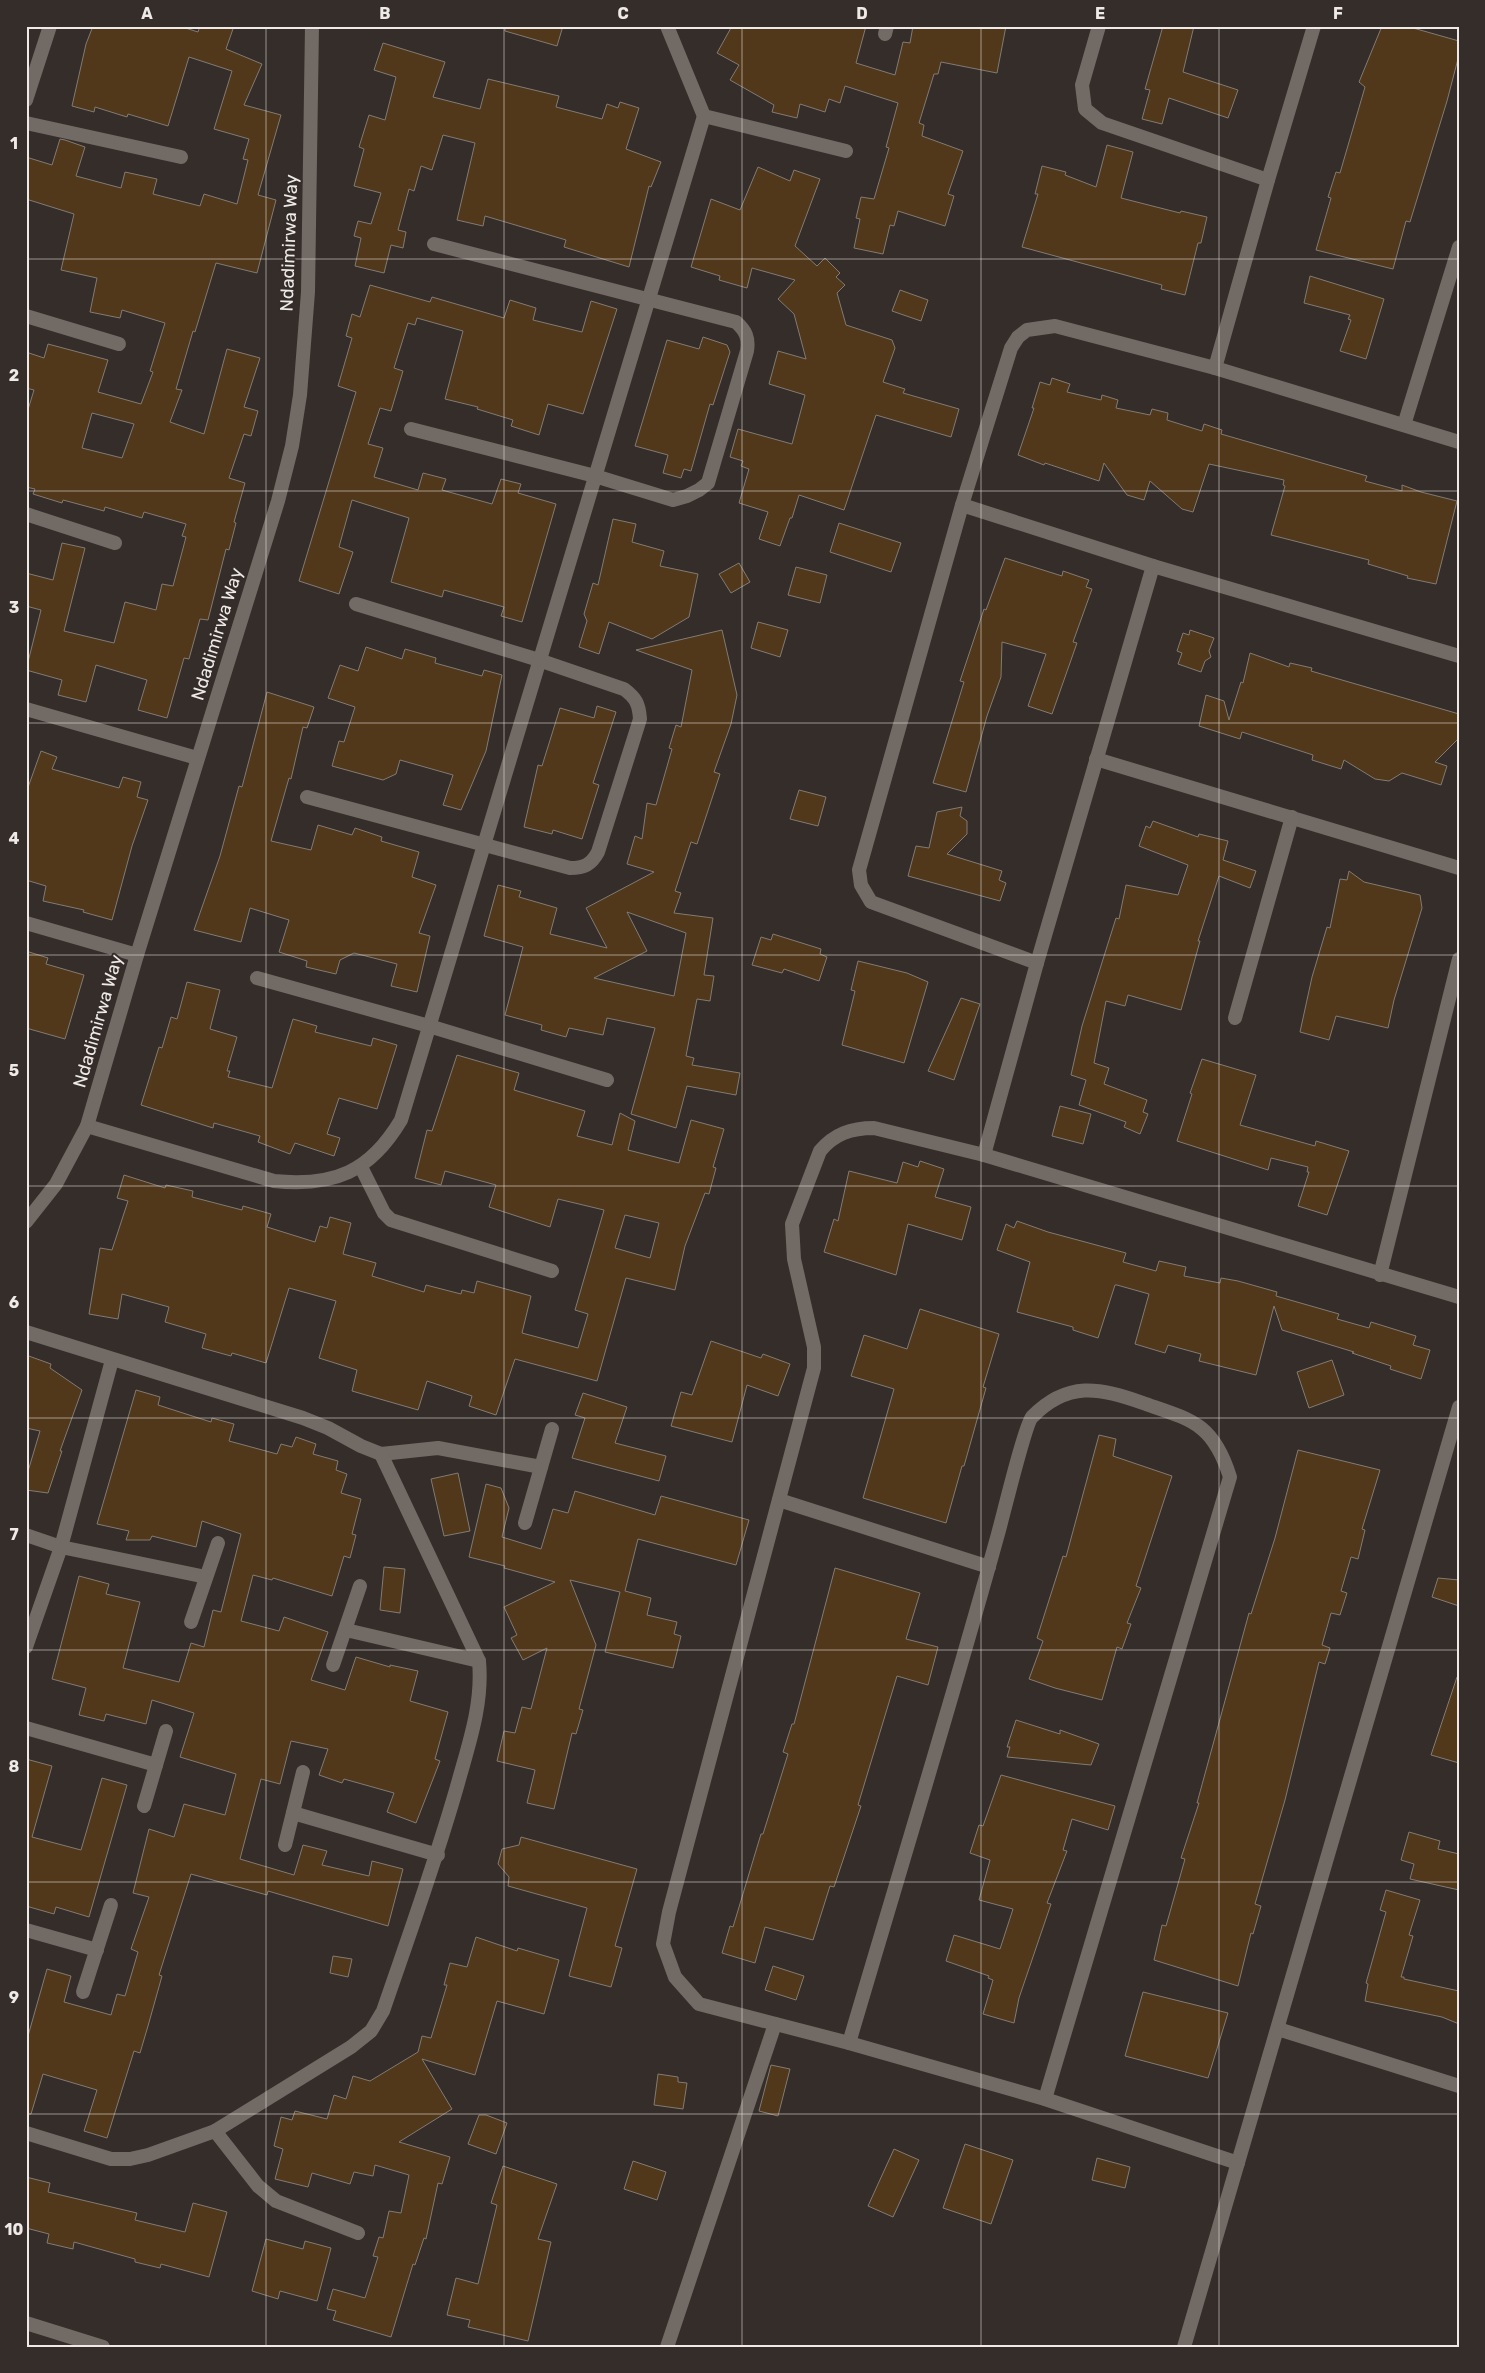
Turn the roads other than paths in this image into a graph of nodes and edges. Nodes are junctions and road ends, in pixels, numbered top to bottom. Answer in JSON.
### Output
{"nodes":[{"id":1,"x":50,"y":26,"type":"edge"},
{"id":2,"x":312,"y":26,"type":"edge"},
{"id":3,"x":667,"y":26,"type":"edge"},
{"id":4,"x":1099,"y":26,"type":"edge"},
{"id":5,"x":1314,"y":26,"type":"edge"},
{"id":6,"x":26,"y":100,"type":"edge"},
{"id":7,"x":704,"y":116,"type":"junction"},
{"id":8,"x":26,"y":123,"type":"edge"},
{"id":9,"x":846,"y":151,"type":"dead end"},
{"id":10,"x":180,"y":157,"type":"dead end"},
{"id":11,"x":1268,"y":180,"type":"junction"},
{"id":12,"x":434,"y":244,"type":"dead end"},
{"id":13,"x":1459,"y":247,"type":"edge"},
{"id":14,"x":648,"y":300,"type":"junction"},
{"id":15,"x":26,"y":316,"type":"edge"},
{"id":16,"x":119,"y":344,"type":"dead end"},
{"id":17,"x":1215,"y":368,"type":"junction"},
{"id":18,"x":1404,"y":425,"type":"junction"},
{"id":19,"x":411,"y":429,"type":"dead end"},
{"id":20,"x":1459,"y":442,"type":"edge"},
{"id":21,"x":595,"y":476,"type":"junction"},
{"id":22,"x":962,"y":505,"type":"junction"},
{"id":23,"x":26,"y":514,"type":"edge"},
{"id":24,"x":115,"y":543,"type":"dead end"},
{"id":25,"x":1153,"y":566,"type":"junction"},
{"id":26,"x":356,"y":604,"type":"dead end"},
{"id":27,"x":1459,"y":656,"type":"edge"},
{"id":28,"x":539,"y":660,"type":"junction"},
{"id":29,"x":26,"y":709,"type":"edge"},
{"id":30,"x":197,"y":758,"type":"junction"},
{"id":31,"x":1096,"y":759,"type":"junction"},
{"id":32,"x":306,"y":797,"type":"dead end"},
{"id":33,"x":1292,"y":817,"type":"junction"},
{"id":34,"x":484,"y":843,"type":"junction"},
{"id":35,"x":1459,"y":868,"type":"edge"},
{"id":36,"x":26,"y":923,"type":"edge"},
{"id":37,"x":137,"y":955,"type":"junction"},
{"id":38,"x":1459,"y":959,"type":"edge"},
{"id":39,"x":1037,"y":963,"type":"junction"},
{"id":40,"x":257,"y":978,"type":"dead end"},
{"id":41,"x":1235,"y":1018,"type":"dead end"},
{"id":42,"x":429,"y":1026,"type":"junction"},
{"id":43,"x":607,"y":1080,"type":"dead end"},
{"id":44,"x":87,"y":1126,"type":"junction"},
{"id":45,"x":984,"y":1155,"type":"junction"},
{"id":46,"x":361,"y":1167,"type":"junction"},
{"id":47,"x":26,"y":1222,"type":"edge"},
{"id":48,"x":552,"y":1271,"type":"dead end"},
{"id":49,"x":1380,"y":1274,"type":"junction"},
{"id":50,"x":1459,"y":1297,"type":"edge"},
{"id":51,"x":26,"y":1332,"type":"edge"},
{"id":52,"x":112,"y":1360,"type":"junction"},
{"id":53,"x":1459,"y":1407,"type":"edge"},
{"id":54,"x":552,"y":1429,"type":"dead end"},
{"id":55,"x":381,"y":1454,"type":"junction"},
{"id":56,"x":541,"y":1467,"type":"junction"},
{"id":57,"x":779,"y":1500,"type":"junction"},
{"id":58,"x":525,"y":1523,"type":"dead end"},
{"id":59,"x":26,"y":1534,"type":"edge"},
{"id":60,"x":218,"y":1543,"type":"dead end"},
{"id":61,"x":61,"y":1546,"type":"junction"},
{"id":62,"x":989,"y":1566,"type":"junction"},
{"id":63,"x":206,"y":1577,"type":"junction"},
{"id":64,"x":360,"y":1586,"type":"dead end"},
{"id":65,"x":191,"y":1622,"type":"dead end"},
{"id":66,"x":346,"y":1630,"type":"junction"},
{"id":67,"x":26,"y":1647,"type":"edge"},
{"id":68,"x":479,"y":1661,"type":"junction"},
{"id":69,"x":333,"y":1665,"type":"dead end"},
{"id":70,"x":26,"y":1728,"type":"edge"},
{"id":71,"x":166,"y":1731,"type":"dead end"},
{"id":72,"x":156,"y":1765,"type":"junction"},
{"id":73,"x":303,"y":1772,"type":"dead end"},
{"id":74,"x":144,"y":1806,"type":"dead end"},
{"id":75,"x":293,"y":1813,"type":"junction"},
{"id":76,"x":285,"y":1846,"type":"dead end"},
{"id":77,"x":438,"y":1855,"type":"junction"},
{"id":78,"x":111,"y":1905,"type":"dead end"},
{"id":79,"x":26,"y":1930,"type":"edge"},
{"id":80,"x":97,"y":1950,"type":"junction"},
{"id":81,"x":83,"y":1992,"type":"dead end"},
{"id":82,"x":775,"y":2024,"type":"junction"},
{"id":83,"x":1278,"y":2029,"type":"junction"},
{"id":84,"x":850,"y":2043,"type":"junction"},
{"id":85,"x":1459,"y":2086,"type":"edge"},
{"id":86,"x":1045,"y":2099,"type":"junction"},
{"id":87,"x":215,"y":2131,"type":"junction"},
{"id":88,"x":26,"y":2133,"type":"edge"},
{"id":89,"x":1238,"y":2163,"type":"junction"},
{"id":90,"x":358,"y":2233,"type":"dead end"},
{"id":91,"x":26,"y":2323,"type":"edge"},
{"id":92,"x":103,"y":2347,"type":"edge"},
{"id":93,"x":667,"y":2347,"type":"edge"},
{"id":94,"x":1184,"y":2347,"type":"edge"}],
"edges":[{"from":1,"to":6,"type":"street"},
{"from":2,"to":30,"type":"street","name":"Ndadimirwa Way"},
{"from":3,"to":7,"type":"street"},
{"from":4,"to":11,"type":"street"},
{"from":5,"to":11,"type":"street"},
{"from":7,"to":9,"type":"street"},
{"from":7,"to":14,"type":"street"},
{"from":8,"to":10,"type":"street"},
{"from":11,"to":17,"type":"street"},
{"from":12,"to":14,"type":"street"},
{"from":13,"to":18,"type":"street"},
{"from":14,"to":21,"type":"street"},
{"from":14,"to":21,"type":"street"},
{"from":15,"to":16,"type":"street"},
{"from":17,"to":18,"type":"street"},
{"from":17,"to":22,"type":"street"},
{"from":18,"to":20,"type":"street"},
{"from":19,"to":21,"type":"street"},
{"from":21,"to":28,"type":"street"},
{"from":22,"to":25,"type":"street"},
{"from":22,"to":39,"type":"street"},
{"from":23,"to":24,"type":"street"},
{"from":25,"to":27,"type":"street"},
{"from":25,"to":31,"type":"street"},
{"from":26,"to":28,"type":"street"},
{"from":28,"to":34,"type":"street"},
{"from":28,"to":34,"type":"street"},
{"from":29,"to":30,"type":"street"},
{"from":30,"to":37,"type":"street","name":"Ndadimirwa Way"},
{"from":31,"to":33,"type":"street"},
{"from":31,"to":39,"type":"street"},
{"from":32,"to":34,"type":"street"},
{"from":33,"to":35,"type":"street"},
{"from":33,"to":41,"type":"street"},
{"from":34,"to":42,"type":"street"},
{"from":36,"to":37,"type":"street"},
{"from":37,"to":44,"type":"street","name":"Ndadimirwa Way"},
{"from":38,"to":49,"type":"street"},
{"from":39,"to":45,"type":"street"},
{"from":40,"to":42,"type":"street"},
{"from":42,"to":43,"type":"street"},
{"from":42,"to":46,"type":"street"},
{"from":44,"to":46,"type":"street"},
{"from":44,"to":47,"type":"street","name":"Ndadimirwa Way"},
{"from":45,"to":49,"type":"street"},
{"from":45,"to":57,"type":"street"},
{"from":46,"to":48,"type":"street"},
{"from":49,"to":50,"type":"street"},
{"from":51,"to":52,"type":"street"},
{"from":52,"to":55,"type":"street"},
{"from":52,"to":61,"type":"street"},
{"from":53,"to":83,"type":"street"},
{"from":54,"to":56,"type":"street"},
{"from":55,"to":56,"type":"street"},
{"from":55,"to":68,"type":"street"},
{"from":56,"to":58,"type":"street"},
{"from":57,"to":62,"type":"street"},
{"from":57,"to":82,"type":"street"},
{"from":59,"to":61,"type":"street"},
{"from":60,"to":63,"type":"street"},
{"from":61,"to":63,"type":"street"},
{"from":61,"to":67,"type":"street"},
{"from":62,"to":84,"type":"street"},
{"from":62,"to":86,"type":"street"},
{"from":63,"to":65,"type":"street"},
{"from":64,"to":66,"type":"street"},
{"from":66,"to":68,"type":"street"},
{"from":66,"to":69,"type":"street"},
{"from":68,"to":77,"type":"street"},
{"from":70,"to":72,"type":"street"},
{"from":71,"to":72,"type":"street"},
{"from":72,"to":74,"type":"street"},
{"from":73,"to":75,"type":"street"},
{"from":75,"to":76,"type":"street"},
{"from":75,"to":77,"type":"street"},
{"from":77,"to":87,"type":"street"},
{"from":78,"to":80,"type":"street"},
{"from":79,"to":80,"type":"street"},
{"from":80,"to":81,"type":"street"},
{"from":82,"to":84,"type":"street"},
{"from":82,"to":93,"type":"street"},
{"from":83,"to":85,"type":"street"},
{"from":83,"to":89,"type":"street"},
{"from":84,"to":86,"type":"street"},
{"from":86,"to":89,"type":"street"},
{"from":87,"to":88,"type":"street"},
{"from":87,"to":90,"type":"street"},
{"from":89,"to":94,"type":"street"},
{"from":91,"to":92,"type":"street"}]}
